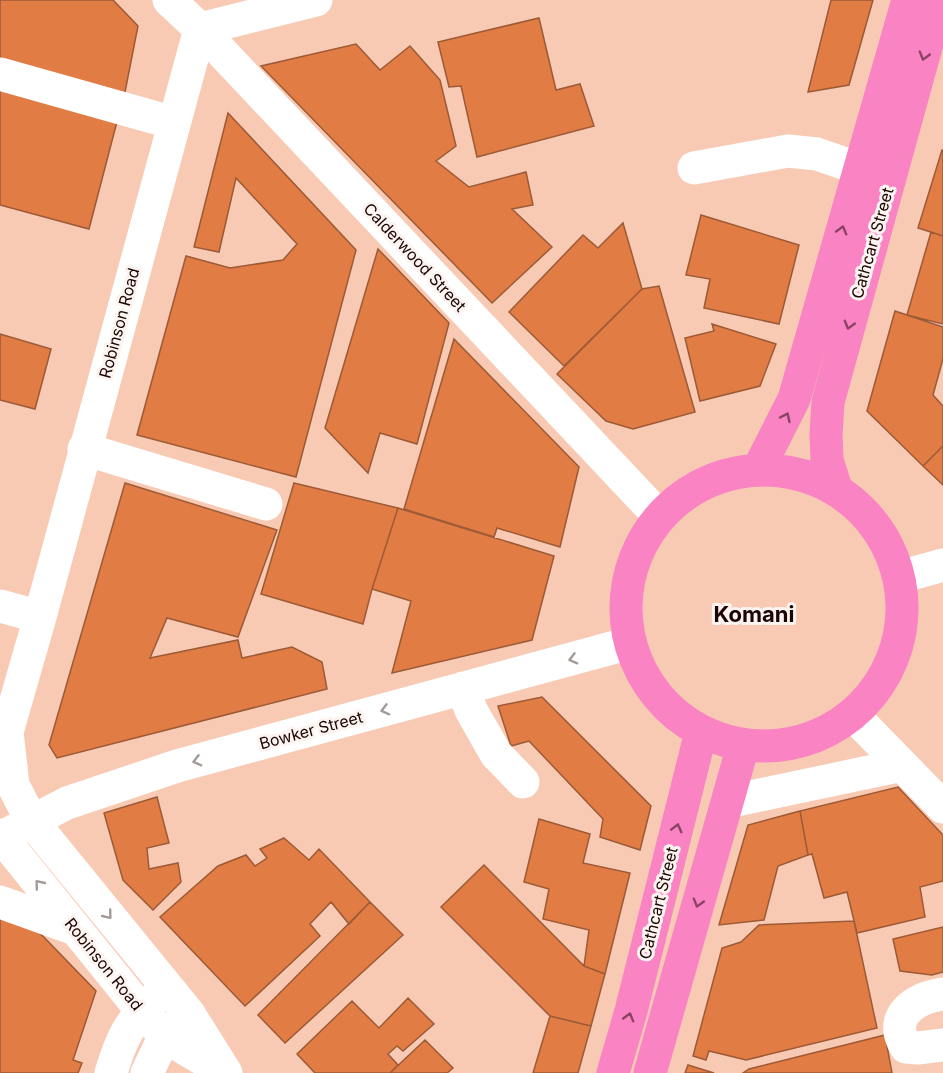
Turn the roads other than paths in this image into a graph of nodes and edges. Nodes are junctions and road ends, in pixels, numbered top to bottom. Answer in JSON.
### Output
{"nodes":[{"id":1,"x":169,"y":0,"type":"edge"},
{"id":2,"x":316,"y":0,"type":"edge"},
{"id":3,"x":908,"y":0,"type":"edge"},
{"id":4,"x":939,"y":0,"type":"edge"},
{"id":5,"x":200,"y":29,"type":"junction"},
{"id":6,"x":0,"y":74,"type":"edge"},
{"id":7,"x":174,"y":123,"type":"junction"},
{"id":8,"x":694,"y":168,"type":"dead end"},
{"id":9,"x":860,"y":169,"type":"junction"},
{"id":10,"x":84,"y":449,"type":"junction"},
{"id":11,"x":759,"y":468,"type":"junction"},
{"id":12,"x":836,"y":489,"type":"junction"},
{"id":13,"x":266,"y":504,"type":"dead end"},
{"id":14,"x":659,"y":516,"type":"junction"},
{"id":15,"x":943,"y":565,"type":"edge"},
{"id":16,"x":900,"y":577,"type":"junction"},
{"id":17,"x":0,"y":606,"type":"edge"},
{"id":18,"x":40,"y":617,"type":"junction"},
{"id":19,"x":630,"y":643,"type":"junction"},
{"id":20,"x":463,"y":688,"type":"junction"},
{"id":21,"x":854,"y":715,"type":"junction"},
{"id":22,"x":701,"y":732,"type":"junction"},
{"id":23,"x":3,"y":738,"type":"edge"},
{"id":24,"x":744,"y":746,"type":"junction"},
{"id":25,"x":902,"y":765,"type":"junction"},
{"id":26,"x":523,"y":782,"type":"dead end"},
{"id":27,"x":8,"y":796,"type":"edge"},
{"id":28,"x":728,"y":802,"type":"junction"},
{"id":29,"x":943,"y":807,"type":"edge"},
{"id":30,"x":31,"y":820,"type":"junction"},
{"id":31,"x":0,"y":837,"type":"edge"},
{"id":32,"x":0,"y":902,"type":"edge"},
{"id":33,"x":75,"y":929,"type":"junction"},
{"id":34,"x":167,"y":987,"type":"junction"},
{"id":35,"x":943,"y":994,"type":"edge"},
{"id":36,"x":142,"y":1011,"type":"junction"},
{"id":37,"x":189,"y":1014,"type":"junction"},
{"id":38,"x":167,"y":1038,"type":"junction"},
{"id":39,"x":943,"y":1045,"type":"edge"},
{"id":40,"x":225,"y":1072,"type":"edge"},
{"id":41,"x":111,"y":1073,"type":"edge"},
{"id":42,"x":147,"y":1073,"type":"edge"},
{"id":43,"x":613,"y":1073,"type":"edge"},
{"id":44,"x":650,"y":1073,"type":"edge"}],
"edges":[{"from":1,"to":5,"type":"street","name":"Calderwood Street"},
{"from":2,"to":5,"type":"street"},
{"from":3,"to":9,"type":"highway","name":"Cathcart Street"},
{"from":4,"to":12,"type":"highway","name":"Cathcart Street","one_way":true},
{"from":5,"to":7,"type":"street","name":"Robinson Road"},
{"from":5,"to":14,"type":"street","name":"Calderwood Street"},
{"from":6,"to":7,"type":"street"},
{"from":7,"to":10,"type":"street","name":"Robinson Road"},
{"from":8,"to":9,"type":"street"},
{"from":11,"to":9,"type":"highway","name":"Cathcart Street","one_way":true},
{"from":10,"to":13,"type":"street"},
{"from":10,"to":18,"type":"street","name":"Robinson Road"},
{"from":11,"to":12,"type":"highway"},
{"from":11,"to":14,"type":"highway"},
{"from":12,"to":16,"type":"highway"},
{"from":14,"to":19,"type":"highway"},
{"from":15,"to":16,"type":"street"},
{"from":16,"to":21,"type":"highway"},
{"from":17,"to":18,"type":"street"},
{"from":18,"to":23,"type":"street","name":"Robinson Road"},
{"from":19,"to":20,"type":"street","name":"Bowker Street","one_way":true},
{"from":19,"to":22,"type":"highway"},
{"from":20,"to":26,"type":"street"},
{"from":20,"to":30,"type":"street","name":"Bowker Street","one_way":true},
{"from":21,"to":24,"type":"highway"},
{"from":21,"to":25,"type":"street"},
{"from":22,"to":24,"type":"highway"},
{"from":43,"to":22,"type":"highway","name":"Cathcart Street","one_way":true},
{"from":23,"to":27,"type":"street","name":"Robinson Road"},
{"from":24,"to":28,"type":"highway"},
{"from":25,"to":28,"type":"street"},
{"from":25,"to":29,"type":"street"},
{"from":27,"to":30,"type":"street","name":"Robinson Road"},
{"from":28,"to":44,"type":"highway","one_way":true},
{"from":30,"to":31,"type":"street","name":"Bowker Street"},
{"from":30,"to":34,"type":"street","name":"Robinson Road","one_way":true},
{"from":33,"to":31,"type":"street","name":"Robinson Road","one_way":true},
{"from":32,"to":33,"type":"street"},
{"from":33,"to":36,"type":"street","name":"Robinson Road"},
{"from":34,"to":36,"type":"street"},
{"from":34,"to":37,"type":"street","name":"Robinson Road"},
{"from":35,"to":39,"type":"street"},
{"from":36,"to":38,"type":"street","name":"Robinson Road"},
{"from":36,"to":41,"type":"street"},
{"from":37,"to":38,"type":"street"},
{"from":37,"to":40,"type":"street","name":"Robinson Road"},
{"from":38,"to":40,"type":"street","name":"Robinson Road"},
{"from":38,"to":42,"type":"street"}]}
